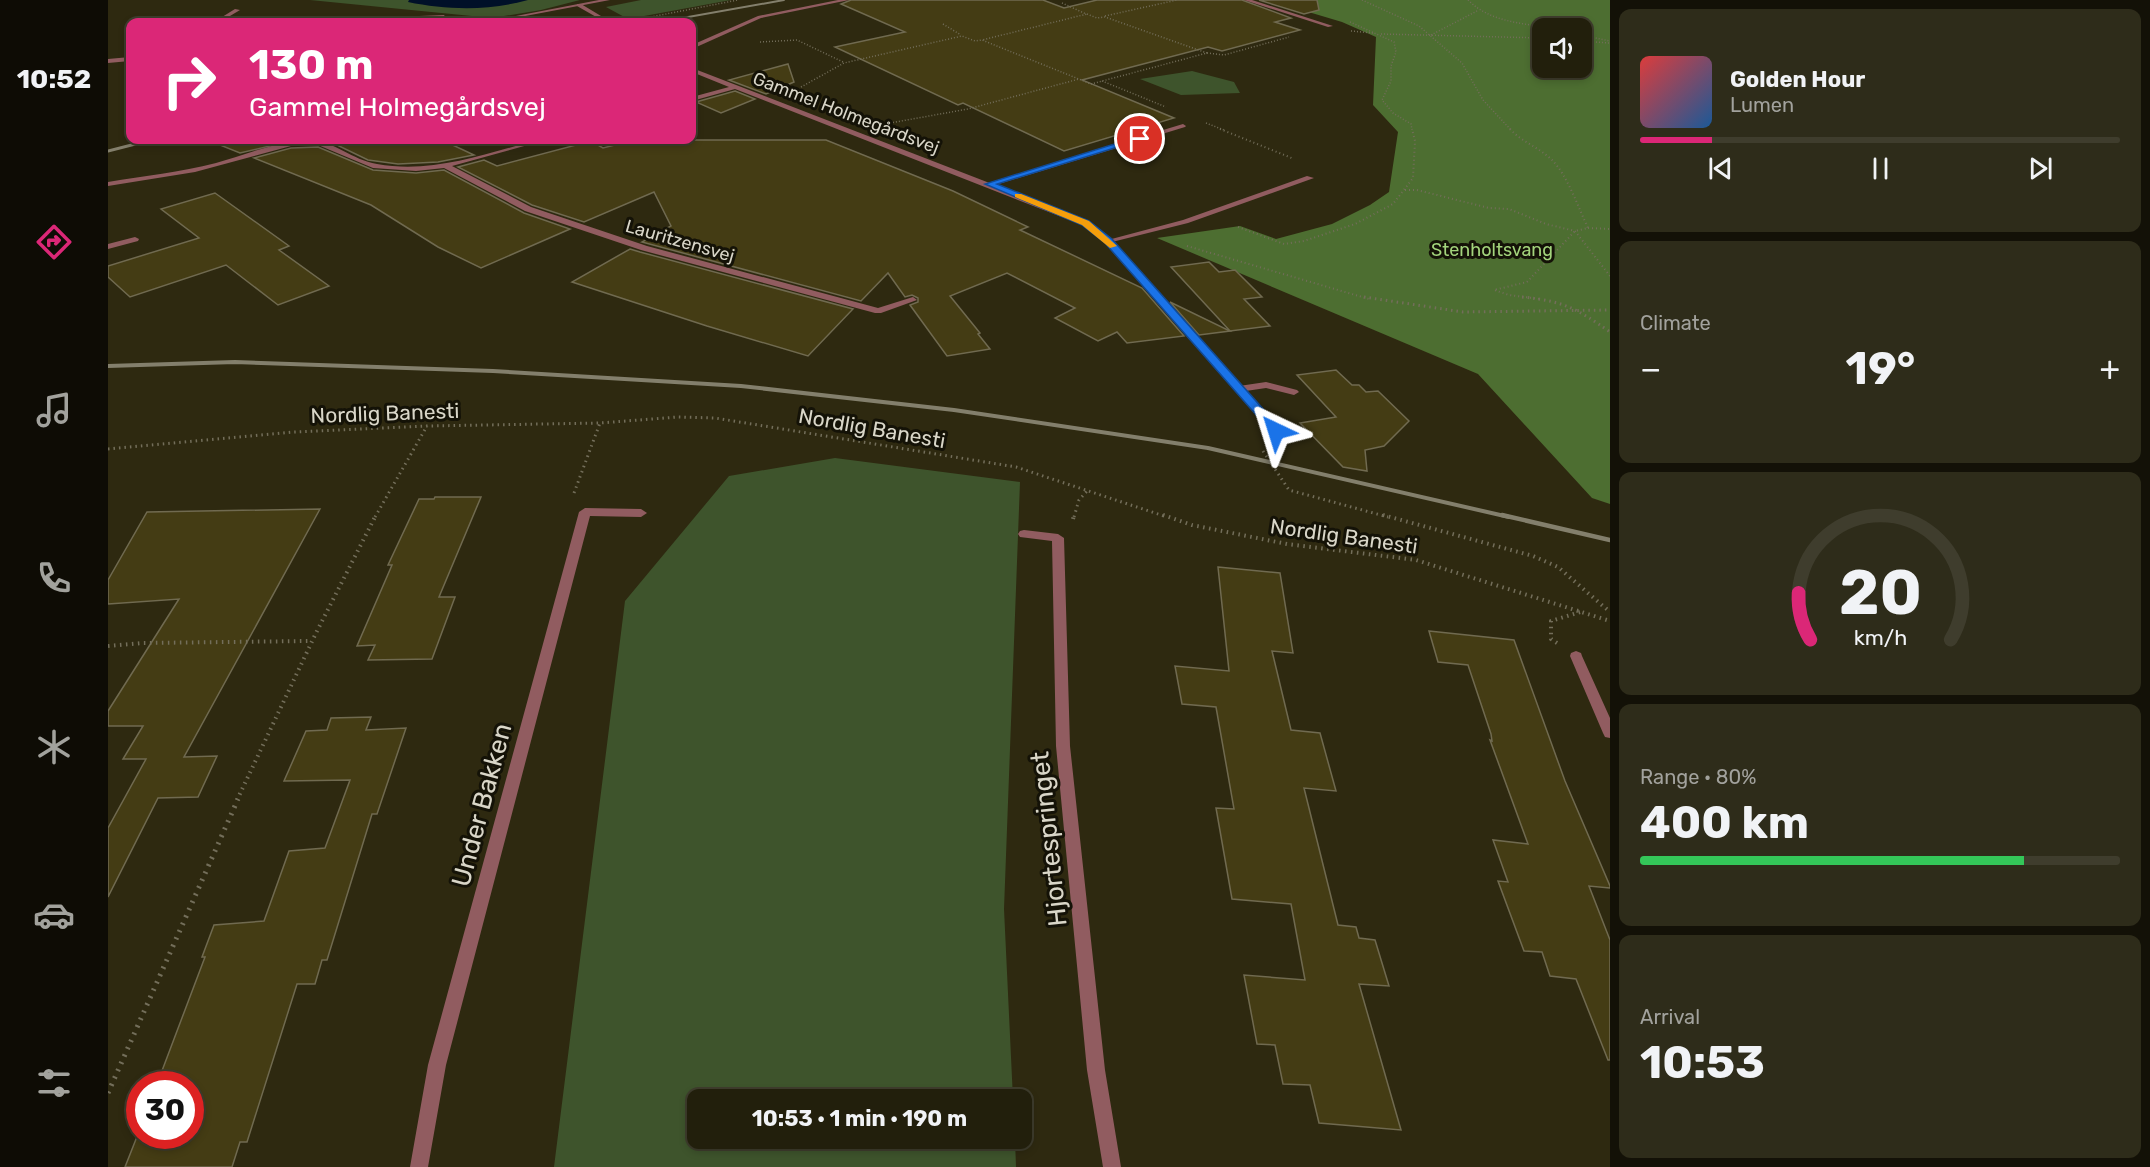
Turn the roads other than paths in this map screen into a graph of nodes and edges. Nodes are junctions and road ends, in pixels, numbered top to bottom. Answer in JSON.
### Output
{"nodes":[{"id":1,"x":607,"y":0,"type":"edge"},
{"id":2,"x":846,"y":0,"type":"edge"},
{"id":3,"x":1247,"y":0,"type":"edge"},
{"id":4,"x":579,"y":6,"type":"junction"},
{"id":5,"x":237,"y":10,"type":"dead end"},
{"id":6,"x":444,"y":17,"type":"dead end"},
{"id":7,"x":224,"y":18,"type":"edge"},
{"id":8,"x":419,"y":18,"type":"edge"},
{"id":9,"x":510,"y":18,"type":"edge"},
{"id":10,"x":601,"y":18,"type":"edge"},
{"id":11,"x":1330,"y":26,"type":"road end"},
{"id":12,"x":696,"y":45,"type":"edge"},
{"id":13,"x":126,"y":59,"type":"edge"},
{"id":14,"x":108,"y":61,"type":"edge"},
{"id":15,"x":696,"y":72,"type":"edge"},
{"id":16,"x":735,"y":87,"type":"junction"},
{"id":17,"x":696,"y":98,"type":"edge"},
{"id":18,"x":1183,"y":126,"type":"dead end"},
{"id":19,"x":306,"y":144,"type":"edge"},
{"id":20,"x":322,"y":144,"type":"edge"},
{"id":21,"x":528,"y":144,"type":"edge"},
{"id":22,"x":446,"y":166,"type":"junction"},
{"id":23,"x":1310,"y":178,"type":"road end"},
{"id":24,"x":108,"y":184,"type":"edge"},
{"id":25,"x":989,"y":184,"type":"junction"},
{"id":26,"x":135,"y":239,"type":"dead end"},
{"id":27,"x":1108,"y":241,"type":"junction"},
{"id":28,"x":108,"y":247,"type":"edge"},
{"id":29,"x":913,"y":300,"type":"dead end"},
{"id":30,"x":1239,"y":389,"type":"junction"},
{"id":31,"x":1294,"y":392,"type":"dead end"},
{"id":32,"x":1276,"y":431,"type":"dead end"},
{"id":33,"x":641,"y":513,"type":"dead end"},
{"id":34,"x":1024,"y":534,"type":"dead end"},
{"id":35,"x":1576,"y":656,"type":"road end"},
{"id":36,"x":1610,"y":733,"type":"edge"},
{"id":37,"x":419,"y":1167,"type":"edge"},
{"id":38,"x":1112,"y":1167,"type":"edge"}],
"edges":[{"from":1,"to":4,"type":"street"},
{"from":2,"to":12,"type":"street"},
{"from":3,"to":11,"type":"street"},
{"from":4,"to":9,"type":"street"},
{"from":4,"to":10,"type":"street"},
{"from":5,"to":7,"type":"street"},
{"from":6,"to":8,"type":"street"},
{"from":13,"to":14,"type":"street"},
{"from":15,"to":16,"type":"street","name":"Gammel Holmegårdsvej"},
{"from":16,"to":17,"type":"street"},
{"from":16,"to":25,"type":"street","name":"Gammel Holmegårdsvej"},
{"from":18,"to":25,"type":"street"},
{"from":19,"to":24,"type":"street"},
{"from":20,"to":22,"type":"street"},
{"from":21,"to":22,"type":"street"},
{"from":22,"to":29,"type":"street","name":"Lauritzensvej"},
{"from":23,"to":27,"type":"street"},
{"from":25,"to":27,"type":"street","name":"Gammel Holmegårdsvej"},
{"from":26,"to":28,"type":"street"},
{"from":27,"to":30,"type":"street","name":"Gammel Holmegårdsvej"},
{"from":30,"to":31,"type":"street"},
{"from":30,"to":32,"type":"street","name":"Gammel Holmegårdsvej"},
{"from":33,"to":37,"type":"street","name":"Under Bakken"},
{"from":34,"to":38,"type":"street","name":"Hjortespringet"},
{"from":35,"to":36,"type":"street"}]}
